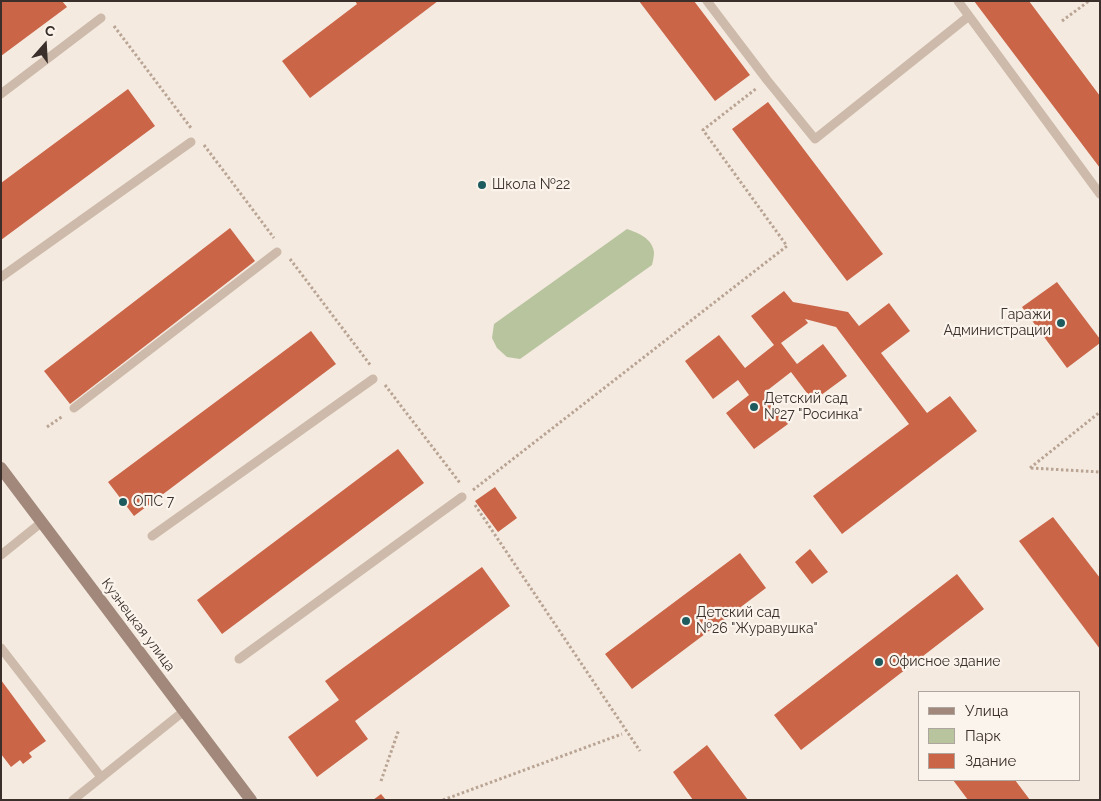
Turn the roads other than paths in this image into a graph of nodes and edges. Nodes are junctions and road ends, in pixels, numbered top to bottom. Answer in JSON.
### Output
{"nodes":[{"id":1,"x":707,"y":1,"type":"edge"},
{"id":2,"x":958,"y":1,"type":"edge"},
{"id":3,"x":969,"y":16,"type":"junction"},
{"id":4,"x":101,"y":18,"type":"dead end"},
{"id":5,"x":1,"y":94,"type":"edge"},
{"id":6,"x":191,"y":142,"type":"dead end"},
{"id":7,"x":1100,"y":194,"type":"edge"},
{"id":8,"x":277,"y":252,"type":"dead end"},
{"id":9,"x":1,"y":277,"type":"edge"},
{"id":10,"x":373,"y":379,"type":"dead end"},
{"id":11,"x":74,"y":408,"type":"dead end"},
{"id":12,"x":1,"y":468,"type":"edge"},
{"id":13,"x":465,"y":496,"type":"road end"},
{"id":14,"x":42,"y":522,"type":"junction"},
{"id":15,"x":152,"y":536,"type":"dead end"},
{"id":16,"x":1,"y":555,"type":"edge"},
{"id":17,"x":1,"y":648,"type":"edge"},
{"id":18,"x":239,"y":659,"type":"dead end"},
{"id":19,"x":184,"y":711,"type":"junction"},
{"id":20,"x":101,"y":777,"type":"junction"},
{"id":21,"x":72,"y":800,"type":"edge"},
{"id":22,"x":251,"y":800,"type":"edge"}],
"edges":[{"from":1,"to":3,"type":"lane"},
{"from":2,"to":3,"type":"lane"},
{"from":3,"to":7,"type":"lane"},
{"from":4,"to":5,"type":"lane"},
{"from":6,"to":9,"type":"lane"},
{"from":8,"to":11,"type":"lane"},
{"from":10,"to":15,"type":"lane"},
{"from":12,"to":14,"type":"main road","name":"Кузнецкая улица"},
{"from":13,"to":18,"type":"lane"},
{"from":14,"to":16,"type":"lane"},
{"from":14,"to":19,"type":"main road","name":"Кузнецкая улица"},
{"from":17,"to":20,"type":"lane"},
{"from":19,"to":20,"type":"lane"},
{"from":19,"to":22,"type":"main road","name":"Кузнецкая улица"},
{"from":20,"to":21,"type":"lane"}]}
